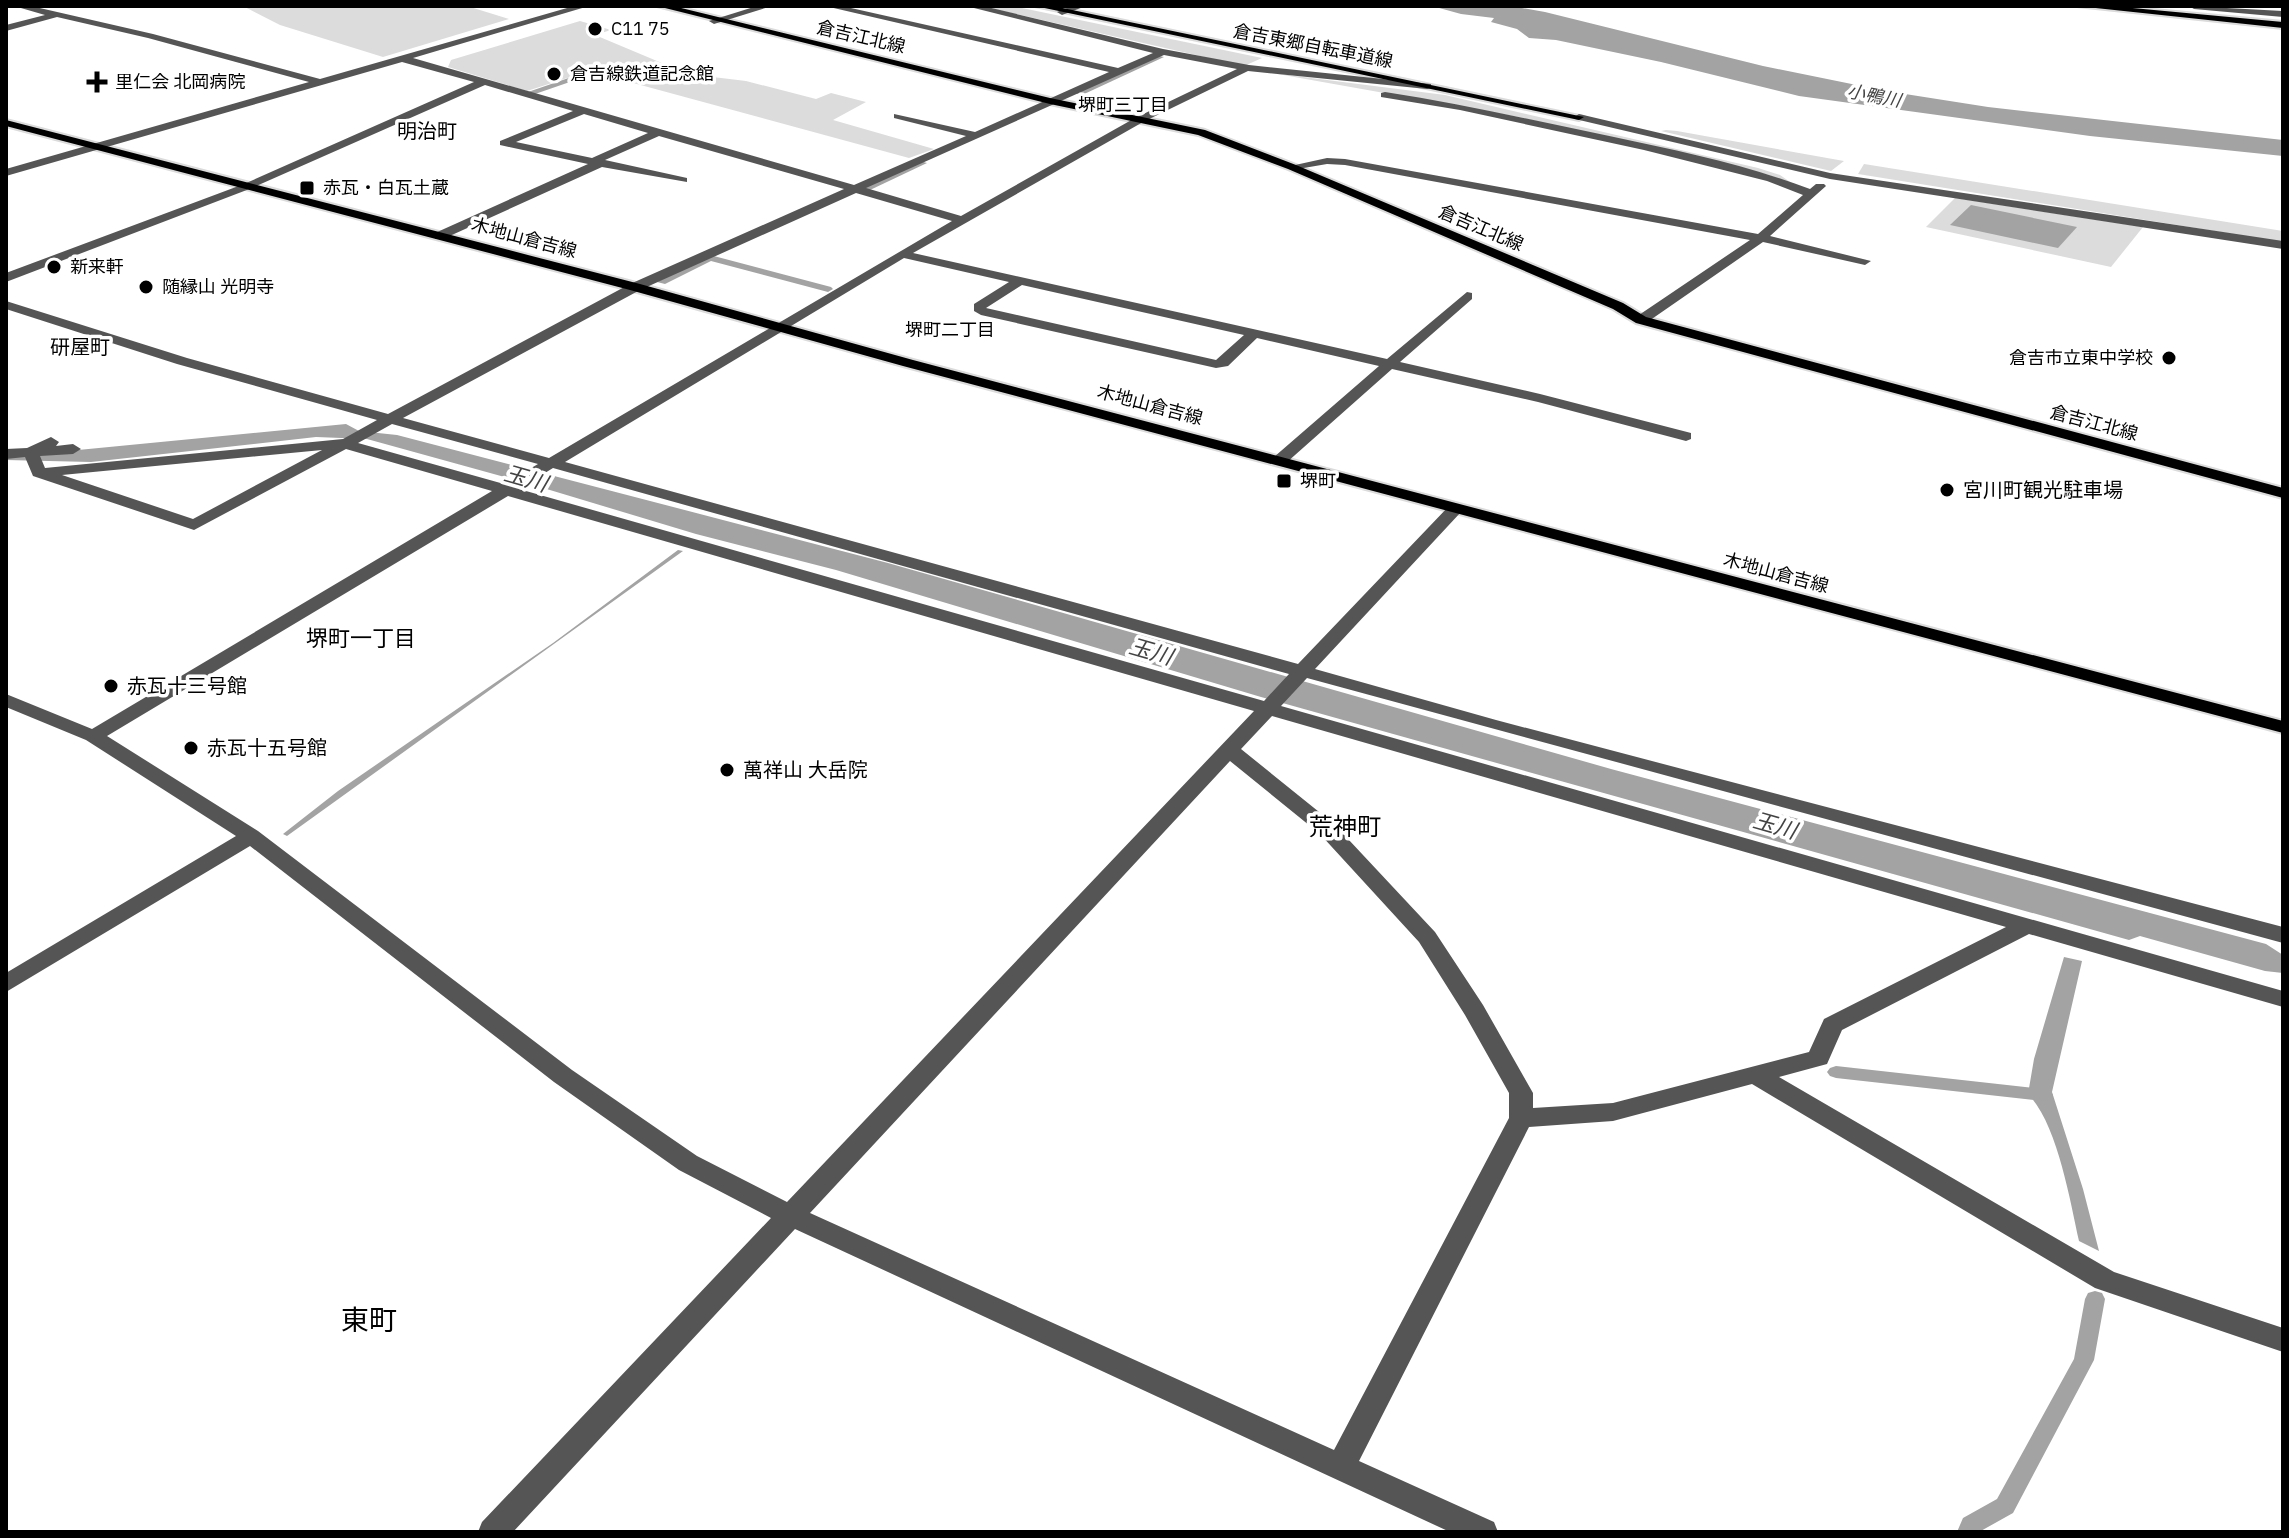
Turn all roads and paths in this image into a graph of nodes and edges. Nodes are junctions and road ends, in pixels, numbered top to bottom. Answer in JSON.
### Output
{"nodes":[{"id":1,"x":19,"y":6,"type":"edge"},
{"id":2,"x":584,"y":6,"type":"edge"},
{"id":3,"x":662,"y":6,"type":"edge"},
{"id":4,"x":767,"y":6,"type":"edge"},
{"id":5,"x":830,"y":6,"type":"edge"},
{"id":6,"x":971,"y":6,"type":"edge"},
{"id":7,"x":1040,"y":6,"type":"edge"},
{"id":8,"x":1081,"y":6,"type":"edge"},
{"id":9,"x":2082,"y":6,"type":"edge"},
{"id":10,"x":2194,"y":6,"type":"edge"},
{"id":11,"x":78,"y":9,"type":"dead end"},
{"id":12,"x":1062,"y":12,"type":"junction"},
{"id":13,"x":2283,"y":14,"type":"edge"},
{"id":14,"x":57,"y":15,"type":"junction"},
{"id":15,"x":714,"y":21,"type":"junction"},
{"id":16,"x":2283,"y":25,"type":"edge"},
{"id":17,"x":6,"y":28,"type":"edge"},
{"id":18,"x":1163,"y":52,"type":"junction"},
{"id":19,"x":404,"y":59,"type":"junction"},
{"id":20,"x":1247,"y":68,"type":"junction"},
{"id":21,"x":1117,"y":71,"type":"junction"},
{"id":22,"x":484,"y":82,"type":"junction"},
{"id":23,"x":323,"y":83,"type":"junction"},
{"id":24,"x":1427,"y":86,"type":"junction"},
{"id":25,"x":1050,"y":101,"type":"junction"},
{"id":26,"x":583,"y":111,"type":"junction"},
{"id":27,"x":898,"y":116,"type":"dead end"},
{"id":28,"x":1579,"y":117,"type":"joint"},
{"id":29,"x":1139,"y":120,"type":"junction"},
{"id":30,"x":6,"y":123,"type":"edge"},
{"id":31,"x":658,"y":132,"type":"junction"},
{"id":32,"x":976,"y":135,"type":"junction"},
{"id":33,"x":97,"y":147,"type":"junction"},
{"id":34,"x":597,"y":162,"type":"junction"},
{"id":35,"x":1292,"y":167,"type":"junction"},
{"id":36,"x":6,"y":173,"type":"edge"},
{"id":37,"x":1830,"y":176,"type":"junction"},
{"id":38,"x":683,"y":180,"type":"dead end"},
{"id":39,"x":248,"y":186,"type":"junction"},
{"id":40,"x":851,"y":190,"type":"junction"},
{"id":41,"x":1812,"y":194,"type":"junction"},
{"id":42,"x":963,"y":220,"type":"junction"},
{"id":43,"x":439,"y":236,"type":"junction"},
{"id":44,"x":1761,"y":238,"type":"junction"},
{"id":45,"x":2283,"y":245,"type":"edge"},
{"id":46,"x":902,"y":254,"type":"junction"},
{"id":47,"x":1865,"y":261,"type":"dead end"},
{"id":48,"x":6,"y":278,"type":"edge"},
{"id":49,"x":1019,"y":281,"type":"junction"},
{"id":50,"x":635,"y":287,"type":"junction"},
{"id":51,"x":1467,"y":296,"type":"dead end"},
{"id":52,"x":6,"y":305,"type":"edge"},
{"id":53,"x":1641,"y":320,"type":"junction"},
{"id":54,"x":779,"y":327,"type":"junction"},
{"id":55,"x":1254,"y":334,"type":"junction"},
{"id":56,"x":1386,"y":364,"type":"junction"},
{"id":57,"x":389,"y":419,"type":"junction"},
{"id":58,"x":1686,"y":436,"type":"dead end"},
{"id":59,"x":51,"y":442,"type":"dead end"},
{"id":60,"x":342,"y":443,"type":"junction"},
{"id":61,"x":73,"y":449,"type":"dead end"},
{"id":62,"x":31,"y":452,"type":"junction"},
{"id":63,"x":6,"y":454,"type":"edge"},
{"id":64,"x":1280,"y":460,"type":"junction"},
{"id":65,"x":551,"y":464,"type":"junction"},
{"id":66,"x":39,"y":473,"type":"junction"},
{"id":67,"x":506,"y":489,"type":"junction"},
{"id":68,"x":2283,"y":493,"type":"edge"},
{"id":69,"x":1455,"y":509,"type":"junction"},
{"id":70,"x":1304,"y":672,"type":"junction"},
{"id":71,"x":6,"y":700,"type":"edge"},
{"id":72,"x":1270,"y":710,"type":"junction"},
{"id":73,"x":2283,"y":727,"type":"edge"},
{"id":74,"x":93,"y":736,"type":"junction"},
{"id":75,"x":1228,"y":749,"type":"junction"},
{"id":76,"x":251,"y":836,"type":"junction"},
{"id":77,"x":2027,"y":926,"type":"junction"},
{"id":78,"x":2283,"y":935,"type":"edge"},
{"id":79,"x":6,"y":984,"type":"edge"},
{"id":80,"x":2283,"y":999,"type":"edge"},
{"id":81,"x":1756,"y":1075,"type":"junction"},
{"id":82,"x":1521,"y":1118,"type":"junction"},
{"id":83,"x":789,"y":1215,"type":"junction"},
{"id":84,"x":2283,"y":1340,"type":"edge"},
{"id":85,"x":1341,"y":1465,"type":"junction"},
{"id":86,"x":493,"y":1532,"type":"edge"},
{"id":87,"x":1483,"y":1532,"type":"edge"}],
"edges":[{"from":1,"to":14,"type":"street"},
{"from":2,"to":19,"type":"street"},
{"from":3,"to":15,"type":"main road","name":"倉吉江北線"},
{"from":4,"to":15,"type":"street"},
{"from":5,"to":21,"type":"street"},
{"from":6,"to":18,"type":"street"},
{"from":7,"to":12,"type":"main road","name":"倉吉東郷自転車道線"},
{"from":8,"to":12,"type":"street"},
{"from":9,"to":16,"type":"main road"},
{"from":10,"to":13,"type":"street"},
{"from":11,"to":14,"type":"street"},
{"from":12,"to":24,"type":"main road","name":"倉吉東郷自転車道線"},
{"from":14,"to":17,"type":"street"},
{"from":14,"to":23,"type":"street"},
{"from":15,"to":25,"type":"main road","name":"倉吉江北線"},
{"from":18,"to":20,"type":"street"},
{"from":18,"to":21,"type":"street"},
{"from":19,"to":22,"type":"street"},
{"from":19,"to":23,"type":"street"},
{"from":20,"to":24,"type":"street"},
{"from":20,"to":29,"type":"street"},
{"from":20,"to":41,"type":"street"},
{"from":21,"to":25,"type":"street"},
{"from":22,"to":26,"type":"street"},
{"from":22,"to":39,"type":"street"},
{"from":23,"to":33,"type":"street"},
{"from":24,"to":28,"type":"main road","name":"倉吉東郷自転車道線"},
{"from":25,"to":29,"type":"main road","name":"倉吉江北線"},
{"from":25,"to":32,"type":"street"},
{"from":26,"to":31,"type":"street"},
{"from":26,"to":34,"type":"street"},
{"from":27,"to":32,"type":"street"},
{"from":28,"to":37,"type":"street"},
{"from":29,"to":35,"type":"main road","name":"倉吉江北線"},
{"from":29,"to":42,"type":"street"},
{"from":30,"to":33,"type":"main road","name":"木地山倉吉線"},
{"from":31,"to":34,"type":"street"},
{"from":31,"to":40,"type":"street"},
{"from":32,"to":40,"type":"street"},
{"from":33,"to":36,"type":"street"},
{"from":33,"to":39,"type":"main road","name":"木地山倉吉線"},
{"from":34,"to":38,"type":"street"},
{"from":34,"to":43,"type":"street"},
{"from":35,"to":44,"type":"street"},
{"from":35,"to":53,"type":"main road","name":"倉吉江北線"},
{"from":37,"to":41,"type":"street"},
{"from":37,"to":45,"type":"street"},
{"from":39,"to":43,"type":"main road","name":"木地山倉吉線"},
{"from":39,"to":48,"type":"street"},
{"from":40,"to":42,"type":"street"},
{"from":40,"to":50,"type":"street"},
{"from":41,"to":44,"type":"street"},
{"from":42,"to":46,"type":"street"},
{"from":43,"to":50,"type":"main road","name":"木地山倉吉線"},
{"from":44,"to":47,"type":"street"},
{"from":44,"to":53,"type":"street"},
{"from":46,"to":49,"type":"street"},
{"from":46,"to":54,"type":"street"},
{"from":49,"to":55,"type":"street"},
{"from":49,"to":55,"type":"street"},
{"from":50,"to":54,"type":"main road","name":"木地山倉吉線"},
{"from":50,"to":57,"type":"street"},
{"from":51,"to":56,"type":"street"},
{"from":52,"to":57,"type":"street"},
{"from":53,"to":68,"type":"main road","name":"倉吉江北線"},
{"from":54,"to":64,"type":"main road","name":"木地山倉吉線"},
{"from":54,"to":65,"type":"street"},
{"from":55,"to":56,"type":"street"},
{"from":56,"to":58,"type":"street"},
{"from":56,"to":64,"type":"street"},
{"from":57,"to":60,"type":"street"},
{"from":57,"to":65,"type":"street"},
{"from":59,"to":62,"type":"street"},
{"from":60,"to":66,"type":"street"},
{"from":60,"to":66,"type":"street"},
{"from":60,"to":67,"type":"street"},
{"from":61,"to":62,"type":"street"},
{"from":62,"to":63,"type":"street"},
{"from":62,"to":66,"type":"street"},
{"from":64,"to":69,"type":"main road","name":"木地山倉吉線"},
{"from":65,"to":67,"type":"street"},
{"from":65,"to":70,"type":"street"},
{"from":67,"to":72,"type":"street"},
{"from":67,"to":74,"type":"street"},
{"from":69,"to":70,"type":"street"},
{"from":69,"to":73,"type":"main road","name":"木地山倉吉線"},
{"from":70,"to":72,"type":"street"},
{"from":70,"to":78,"type":"street"},
{"from":71,"to":74,"type":"street"},
{"from":72,"to":75,"type":"street"},
{"from":72,"to":77,"type":"street"},
{"from":74,"to":76,"type":"street"},
{"from":75,"to":82,"type":"street"},
{"from":75,"to":83,"type":"street"},
{"from":76,"to":79,"type":"street"},
{"from":76,"to":83,"type":"street"},
{"from":77,"to":80,"type":"street"},
{"from":77,"to":81,"type":"street"},
{"from":81,"to":82,"type":"street"},
{"from":81,"to":84,"type":"street"},
{"from":82,"to":85,"type":"street"},
{"from":83,"to":85,"type":"street"},
{"from":83,"to":86,"type":"street"},
{"from":85,"to":87,"type":"street"}]}
